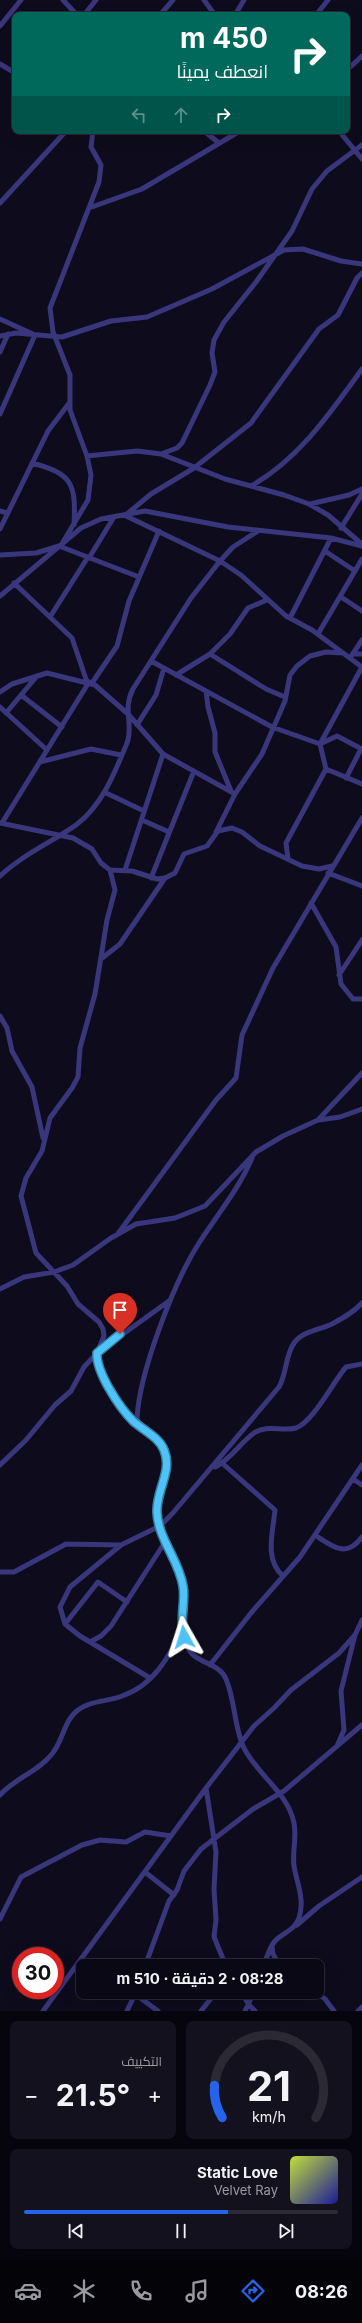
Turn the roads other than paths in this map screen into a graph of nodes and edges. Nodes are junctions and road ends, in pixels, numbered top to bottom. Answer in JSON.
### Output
{"nodes":[{"id":1,"x":21,"y":0,"type":"edge"},
{"id":2,"x":63,"y":0,"type":"edge"},
{"id":3,"x":96,"y":0,"type":"edge"},
{"id":4,"x":173,"y":0,"type":"edge"},
{"id":5,"x":204,"y":0,"type":"edge"},
{"id":6,"x":244,"y":0,"type":"edge"},
{"id":7,"x":328,"y":0,"type":"edge"},
{"id":8,"x":74,"y":12,"type":"edge"},
{"id":9,"x":86,"y":12,"type":"edge"},
{"id":10,"x":163,"y":12,"type":"edge"},
{"id":11,"x":213,"y":12,"type":"edge"},
{"id":12,"x":237,"y":12,"type":"edge"},
{"id":13,"x":318,"y":12,"type":"edge"},
{"id":14,"x":0,"y":26,"type":"edge"},
{"id":15,"x":362,"y":56,"type":"edge"},
{"id":16,"x":0,"y":64,"type":"edge"},
{"id":17,"x":350,"y":67,"type":"edge"},
{"id":18,"x":12,"y":71,"type":"edge"},
{"id":19,"x":63,"y":134,"type":"edge"},
{"id":20,"x":93,"y":134,"type":"edge"},
{"id":21,"x":208,"y":134,"type":"edge"},
{"id":22,"x":235,"y":134,"type":"edge"},
{"id":23,"x":341,"y":134,"type":"edge"},
{"id":24,"x":219,"y":143,"type":"junction"},
{"id":25,"x":362,"y":145,"type":"edge"},
{"id":26,"x":354,"y":151,"type":"junction"},
{"id":27,"x":362,"y":160,"type":"edge"},
{"id":28,"x":0,"y":203,"type":"edge"},
{"id":29,"x":89,"y":208,"type":"junction"},
{"id":30,"x":274,"y":256,"type":"junction"},
{"id":31,"x":362,"y":264,"type":"edge"},
{"id":32,"x":362,"y":272,"type":"edge"},
{"id":33,"x":0,"y":319,"type":"edge"},
{"id":34,"x":8,"y":334,"type":"junction"},
{"id":35,"x":35,"y":335,"type":"junction"},
{"id":36,"x":0,"y":336,"type":"edge"},
{"id":37,"x":55,"y":337,"type":"junction"},
{"id":38,"x":0,"y":352,"type":"edge"},
{"id":39,"x":362,"y":369,"type":"edge"},
{"id":40,"x":70,"y":402,"type":"junction"},
{"id":41,"x":0,"y":414,"type":"edge"},
{"id":42,"x":161,"y":454,"type":"junction"},
{"id":43,"x":87,"y":456,"type":"junction"},
{"id":44,"x":32,"y":463,"type":"junction"},
{"id":45,"x":194,"y":468,"type":"junction"},
{"id":46,"x":252,"y":486,"type":"junction"},
{"id":47,"x":362,"y":489,"type":"edge"},
{"id":48,"x":362,"y":494,"type":"edge"},
{"id":49,"x":310,"y":504,"type":"junction"},
{"id":50,"x":0,"y":511,"type":"edge"},
{"id":51,"x":6,"y":514,"type":"junction"},
{"id":52,"x":125,"y":515,"type":"junction"},
{"id":53,"x":114,"y":517,"type":"junction"},
{"id":54,"x":74,"y":525,"type":"junction"},
{"id":55,"x":341,"y":528,"type":"junction"},
{"id":56,"x":0,"y":529,"type":"edge"},
{"id":57,"x":159,"y":531,"type":"junction"},
{"id":58,"x":258,"y":531,"type":"junction"},
{"id":59,"x":332,"y":538,"type":"junction"},
{"id":60,"x":61,"y":544,"type":"junction"},
{"id":61,"x":362,"y":545,"type":"edge"},
{"id":62,"x":324,"y":551,"type":"junction"},
{"id":63,"x":0,"y":555,"type":"edge"},
{"id":64,"x":88,"y":557,"type":"junction"},
{"id":65,"x":362,"y":559,"type":"edge"},
{"id":66,"x":220,"y":561,"type":"junction"},
{"id":67,"x":355,"y":571,"type":"junction"},
{"id":68,"x":139,"y":577,"type":"junction"},
{"id":69,"x":14,"y":583,"type":"junction"},
{"id":70,"x":0,"y":596,"type":"edge"},
{"id":71,"x":341,"y":597,"type":"junction"},
{"id":72,"x":267,"y":600,"type":"junction"},
{"id":73,"x":362,"y":611,"type":"edge"},
{"id":74,"x":50,"y":617,"type":"junction"},
{"id":75,"x":290,"y":618,"type":"junction"},
{"id":76,"x":318,"y":634,"type":"junction"},
{"id":77,"x":362,"y":640,"type":"edge"},
{"id":78,"x":343,"y":653,"type":"junction"},
{"id":79,"x":210,"y":654,"type":"junction"},
{"id":80,"x":362,"y":654,"type":"edge"},
{"id":81,"x":351,"y":656,"type":"junction"},
{"id":82,"x":151,"y":661,"type":"junction"},
{"id":83,"x":362,"y":667,"type":"edge"},
{"id":84,"x":164,"y":668,"type":"junction"},
{"id":85,"x":176,"y":675,"type":"junction"},
{"id":86,"x":37,"y":676,"type":"junction"},
{"id":87,"x":89,"y":683,"type":"junction"},
{"id":88,"x":206,"y":691,"type":"junction"},
{"id":89,"x":0,"y":692,"type":"edge"},
{"id":90,"x":21,"y":695,"type":"junction"},
{"id":91,"x":286,"y":697,"type":"junction"},
{"id":92,"x":0,"y":707,"type":"edge"},
{"id":93,"x":6,"y":713,"type":"junction"},
{"id":94,"x":128,"y":714,"type":"junction"},
{"id":95,"x":137,"y":725,"type":"junction"},
{"id":96,"x":62,"y":727,"type":"junction"},
{"id":97,"x":272,"y":727,"type":"junction"},
{"id":98,"x":320,"y":744,"type":"junction"},
{"id":99,"x":362,"y":749,"type":"edge"},
{"id":100,"x":47,"y":750,"type":"junction"},
{"id":101,"x":164,"y":754,"type":"junction"},
{"id":102,"x":121,"y":756,"type":"junction"},
{"id":103,"x":40,"y":762,"type":"junction"},
{"id":104,"x":326,"y":769,"type":"junction"},
{"id":105,"x":194,"y":771,"type":"junction"},
{"id":106,"x":346,"y":778,"type":"junction"},
{"id":107,"x":362,"y":784,"type":"edge"},
{"id":108,"x":104,"y":792,"type":"junction"},
{"id":109,"x":233,"y":792,"type":"junction"},
{"id":110,"x":144,"y":811,"type":"junction"},
{"id":111,"x":362,"y":818,"type":"edge"},
{"id":112,"x":142,"y":820,"type":"junction"},
{"id":113,"x":1,"y":823,"type":"edge"},
{"id":114,"x":360,"y":824,"type":"edge"},
{"id":115,"x":169,"y":832,"type":"junction"},
{"id":116,"x":215,"y":834,"type":"junction"},
{"id":117,"x":60,"y":835,"type":"junction"},
{"id":118,"x":288,"y":859,"type":"junction"},
{"id":119,"x":332,"y":866,"type":"junction"},
{"id":120,"x":110,"y":870,"type":"junction"},
{"id":121,"x":125,"y":870,"type":"junction"},
{"id":122,"x":328,"y":873,"type":"junction"},
{"id":123,"x":0,"y":876,"type":"edge"},
{"id":124,"x":151,"y":878,"type":"junction"},
{"id":125,"x":165,"y":878,"type":"junction"},
{"id":126,"x":362,"y":886,"type":"edge"},
{"id":127,"x":311,"y":903,"type":"junction"},
{"id":128,"x":362,"y":940,"type":"edge"},
{"id":129,"x":101,"y":959,"type":"junction"},
{"id":130,"x":339,"y":975,"type":"junction"},
{"id":131,"x":362,"y":999,"type":"edge"},
{"id":132,"x":0,"y":1016,"type":"edge"},
{"id":133,"x":362,"y":1073,"type":"edge"},
{"id":134,"x":362,"y":1109,"type":"edge"},
{"id":135,"x":318,"y":1120,"type":"junction"},
{"id":136,"x":44,"y":1143,"type":"junction"},
{"id":137,"x":252,"y":1158,"type":"junction"},
{"id":138,"x":118,"y":1235,"type":"junction"},
{"id":139,"x":54,"y":1272,"type":"junction"},
{"id":140,"x":0,"y":1289,"type":"edge"},
{"id":141,"x":170,"y":1300,"type":"junction"},
{"id":142,"x":362,"y":1303,"type":"edge"},
{"id":143,"x":97,"y":1353,"type":"junction"},
{"id":144,"x":362,"y":1364,"type":"edge"},
{"id":145,"x":139,"y":1424,"type":"junction"},
{"id":146,"x":222,"y":1462,"type":"junction"},
{"id":147,"x":0,"y":1465,"type":"edge"},
{"id":148,"x":362,"y":1465,"type":"edge"},
{"id":149,"x":212,"y":1468,"type":"junction"},
{"id":150,"x":353,"y":1478,"type":"junction"},
{"id":151,"x":362,"y":1485,"type":"edge"},
{"id":152,"x":160,"y":1526,"type":"junction"},
{"id":153,"x":314,"y":1535,"type":"junction"},
{"id":154,"x":362,"y":1537,"type":"edge"},
{"id":155,"x":165,"y":1542,"type":"junction"},
{"id":156,"x":121,"y":1545,"type":"junction"},
{"id":157,"x":0,"y":1572,"type":"edge"},
{"id":158,"x":283,"y":1576,"type":"junction"},
{"id":159,"x":128,"y":1602,"type":"junction"},
{"id":160,"x":362,"y":1620,"type":"edge"},
{"id":161,"x":65,"y":1624,"type":"junction"},
{"id":162,"x":181,"y":1626,"type":"junction"},
{"id":163,"x":355,"y":1635,"type":"junction"},
{"id":164,"x":90,"y":1642,"type":"junction"},
{"id":165,"x":210,"y":1665,"type":"junction"},
{"id":166,"x":150,"y":1678,"type":"junction"},
{"id":167,"x":362,"y":1725,"type":"edge"},
{"id":168,"x":242,"y":1744,"type":"junction"},
{"id":169,"x":336,"y":1749,"type":"junction"},
{"id":170,"x":206,"y":1788,"type":"junction"},
{"id":171,"x":279,"y":1794,"type":"junction"},
{"id":172,"x":0,"y":1795,"type":"edge"},
{"id":173,"x":171,"y":1836,"type":"junction"},
{"id":174,"x":215,"y":1838,"type":"junction"},
{"id":175,"x":145,"y":1872,"type":"junction"},
{"id":176,"x":362,"y":1877,"type":"edge"},
{"id":177,"x":174,"y":1894,"type":"junction"},
{"id":178,"x":0,"y":1919,"type":"edge"},
{"id":179,"x":296,"y":1925,"type":"junction"},
{"id":180,"x":271,"y":1946,"type":"junction"},
{"id":181,"x":148,"y":1959,"type":"edge"},
{"id":182,"x":223,"y":1959,"type":"edge"},
{"id":183,"x":266,"y":1959,"type":"edge"},
{"id":184,"x":276,"y":1959,"type":"edge"},
{"id":185,"x":324,"y":1998,"type":"edge"},
{"id":186,"x":133,"y":1999,"type":"edge"},
{"id":187,"x":143,"y":1999,"type":"edge"},
{"id":188,"x":210,"y":1999,"type":"edge"},
{"id":189,"x":245,"y":1999,"type":"edge"},
{"id":190,"x":252,"y":1999,"type":"edge"},
{"id":191,"x":249,"y":2006,"type":"junction"},
{"id":192,"x":362,"y":2007,"type":"edge"},
{"id":193,"x":43,"y":2011,"type":"edge"},
{"id":194,"x":127,"y":2011,"type":"edge"},
{"id":195,"x":158,"y":2011,"type":"edge"},
{"id":196,"x":201,"y":2011,"type":"edge"},
{"id":197,"x":245,"y":2011,"type":"edge"},
{"id":198,"x":255,"y":2011,"type":"edge"},
{"id":199,"x":334,"y":2011,"type":"edge"},
{"id":200,"x":358,"y":2011,"type":"edge"}],
"edges":[{"from":1,"to":14,"type":"street"},
{"from":2,"to":8,"type":"street"},
{"from":3,"to":9,"type":"street"},
{"from":4,"to":10,"type":"street"},
{"from":5,"to":11,"type":"street"},
{"from":6,"to":12,"type":"street"},
{"from":7,"to":13,"type":"street"},
{"from":15,"to":17,"type":"street"},
{"from":16,"to":18,"type":"street"},
{"from":19,"to":28,"type":"street"},
{"from":20,"to":29,"type":"street"},
{"from":21,"to":24,"type":"street"},
{"from":22,"to":24,"type":"street"},
{"from":23,"to":26,"type":"street"},
{"from":24,"to":29,"type":"street"},
{"from":25,"to":26,"type":"street"},
{"from":26,"to":27,"type":"street"},
{"from":26,"to":30,"type":"street"},
{"from":29,"to":37,"type":"street"},
{"from":30,"to":31,"type":"street"},
{"from":30,"to":37,"type":"street"},
{"from":30,"to":42,"type":"street"},
{"from":32,"to":45,"type":"street"},
{"from":33,"to":35,"type":"street"},
{"from":34,"to":35,"type":"street"},
{"from":34,"to":36,"type":"street"},
{"from":34,"to":38,"type":"street"},
{"from":35,"to":37,"type":"street"},
{"from":35,"to":41,"type":"street"},
{"from":37,"to":40,"type":"street"},
{"from":39,"to":46,"type":"street"},
{"from":40,"to":43,"type":"street"},
{"from":40,"to":44,"type":"street"},
{"from":42,"to":43,"type":"street"},
{"from":42,"to":45,"type":"street"},
{"from":43,"to":54,"type":"street"},
{"from":44,"to":51,"type":"street"},
{"from":44,"to":54,"type":"street"},
{"from":45,"to":46,"type":"street"},
{"from":45,"to":52,"type":"street"},
{"from":46,"to":49,"type":"street"},
{"from":47,"to":49,"type":"street"},
{"from":48,"to":55,"type":"street"},
{"from":49,"to":55,"type":"street"},
{"from":50,"to":51,"type":"street"},
{"from":51,"to":56,"type":"street"},
{"from":52,"to":53,"type":"street"},
{"from":52,"to":57,"type":"street"},
{"from":52,"to":58,"type":"street"},
{"from":53,"to":60,"type":"street"},
{"from":53,"to":64,"type":"street"},
{"from":54,"to":60,"type":"street"},
{"from":55,"to":61,"type":"street"},
{"from":57,"to":66,"type":"street"},
{"from":57,"to":68,"type":"street"},
{"from":58,"to":59,"type":"street"},
{"from":58,"to":66,"type":"street"},
{"from":59,"to":61,"type":"street"},
{"from":59,"to":62,"type":"street"},
{"from":60,"to":63,"type":"street"},
{"from":60,"to":64,"type":"street"},
{"from":60,"to":69,"type":"street"},
{"from":62,"to":67,"type":"street"},
{"from":62,"to":75,"type":"street"},
{"from":64,"to":68,"type":"street"},
{"from":64,"to":74,"type":"street"},
{"from":65,"to":67,"type":"street"},
{"from":66,"to":72,"type":"street"},
{"from":66,"to":82,"type":"street"},
{"from":67,"to":71,"type":"street"},
{"from":68,"to":87,"type":"street"},
{"from":69,"to":70,"type":"street"},
{"from":69,"to":74,"type":"street"},
{"from":71,"to":73,"type":"street"},
{"from":71,"to":76,"type":"street"},
{"from":72,"to":75,"type":"street"},
{"from":72,"to":79,"type":"street"},
{"from":74,"to":87,"type":"street"},
{"from":75,"to":76,"type":"street"},
{"from":76,"to":78,"type":"street"},
{"from":77,"to":81,"type":"street"},
{"from":78,"to":81,"type":"street"},
{"from":78,"to":91,"type":"street"},
{"from":79,"to":85,"type":"street"},
{"from":79,"to":91,"type":"street"},
{"from":80,"to":81,"type":"street"},
{"from":81,"to":83,"type":"street"},
{"from":82,"to":84,"type":"street"},
{"from":82,"to":94,"type":"street"},
{"from":83,"to":98,"type":"street"},
{"from":84,"to":85,"type":"street"},
{"from":84,"to":95,"type":"street"},
{"from":85,"to":88,"type":"street"},
{"from":86,"to":87,"type":"street"},
{"from":86,"to":89,"type":"street"},
{"from":86,"to":90,"type":"street"},
{"from":87,"to":94,"type":"street"},
{"from":87,"to":96,"type":"street"},
{"from":88,"to":97,"type":"street"},
{"from":88,"to":109,"type":"street"},
{"from":90,"to":93,"type":"street"},
{"from":90,"to":96,"type":"street"},
{"from":91,"to":97,"type":"street"},
{"from":92,"to":93,"type":"street"},
{"from":93,"to":100,"type":"street"},
{"from":94,"to":95,"type":"street"},
{"from":94,"to":102,"type":"street"},
{"from":95,"to":101,"type":"street"},
{"from":96,"to":100,"type":"street"},
{"from":97,"to":98,"type":"street"},
{"from":97,"to":109,"type":"street"},
{"from":98,"to":99,"type":"street"},
{"from":98,"to":104,"type":"street"},
{"from":99,"to":106,"type":"street"},
{"from":100,"to":103,"type":"street"},
{"from":101,"to":105,"type":"street"},
{"from":101,"to":110,"type":"street"},
{"from":102,"to":103,"type":"street"},
{"from":102,"to":108,"type":"street"},
{"from":103,"to":113,"type":"street"},
{"from":104,"to":106,"type":"street"},
{"from":104,"to":118,"type":"street"},
{"from":105,"to":109,"type":"street"},
{"from":105,"to":115,"type":"street"},
{"from":106,"to":107,"type":"street"},
{"from":108,"to":110,"type":"street"},
{"from":108,"to":117,"type":"street"},
{"from":109,"to":116,"type":"street"},
{"from":110,"to":112,"type":"street"},
{"from":111,"to":114,"type":"street"},
{"from":112,"to":115,"type":"street"},
{"from":112,"to":121,"type":"street"},
{"from":113,"to":117,"type":"street"},
{"from":114,"to":119,"type":"street"},
{"from":115,"to":124,"type":"street"},
{"from":116,"to":118,"type":"street"},
{"from":116,"to":125,"type":"street"},
{"from":117,"to":120,"type":"street"},
{"from":117,"to":123,"type":"street"},
{"from":118,"to":119,"type":"street"},
{"from":119,"to":122,"type":"street"},
{"from":120,"to":121,"type":"street"},
{"from":120,"to":129,"type":"street"},
{"from":121,"to":124,"type":"street"},
{"from":122,"to":126,"type":"street"},
{"from":122,"to":127,"type":"street"},
{"from":124,"to":125,"type":"street"},
{"from":125,"to":129,"type":"street"},
{"from":127,"to":130,"type":"street"},
{"from":127,"to":138,"type":"street"},
{"from":128,"to":130,"type":"street"},
{"from":129,"to":136,"type":"street"},
{"from":130,"to":131,"type":"street"},
{"from":132,"to":136,"type":"street"},
{"from":133,"to":135,"type":"street"},
{"from":134,"to":135,"type":"street"},
{"from":135,"to":137,"type":"street"},
{"from":136,"to":139,"type":"street"},
{"from":137,"to":138,"type":"street"},
{"from":137,"to":141,"type":"street"},
{"from":138,"to":139,"type":"street"},
{"from":139,"to":140,"type":"street"},
{"from":139,"to":143,"type":"street"},
{"from":141,"to":143,"type":"street"},
{"from":141,"to":145,"type":"street"},
{"from":142,"to":149,"type":"street"},
{"from":143,"to":145,"type":"street"},
{"from":143,"to":147,"type":"street"},
{"from":144,"to":146,"type":"street"},
{"from":145,"to":152,"type":"street"},
{"from":146,"to":149,"type":"street"},
{"from":146,"to":158,"type":"street"},
{"from":148,"to":150,"type":"street"},
{"from":149,"to":152,"type":"street"},
{"from":150,"to":151,"type":"street"},
{"from":150,"to":153,"type":"street"},
{"from":152,"to":155,"type":"street"},
{"from":152,"to":156,"type":"street"},
{"from":153,"to":154,"type":"street"},
{"from":153,"to":158,"type":"street"},
{"from":155,"to":159,"type":"street"},
{"from":155,"to":162,"type":"street"},
{"from":156,"to":157,"type":"street"},
{"from":156,"to":161,"type":"street"},
{"from":158,"to":165,"type":"street"},
{"from":159,"to":161,"type":"street"},
{"from":159,"to":164,"type":"street"},
{"from":160,"to":163,"type":"street"},
{"from":161,"to":164,"type":"street"},
{"from":162,"to":165,"type":"street"},
{"from":162,"to":166,"type":"street"},
{"from":163,"to":168,"type":"street"},
{"from":163,"to":169,"type":"street"},
{"from":164,"to":166,"type":"street"},
{"from":165,"to":168,"type":"street"},
{"from":166,"to":172,"type":"street"},
{"from":167,"to":169,"type":"street"},
{"from":168,"to":170,"type":"street"},
{"from":168,"to":171,"type":"street"},
{"from":169,"to":171,"type":"street"},
{"from":170,"to":173,"type":"street"},
{"from":170,"to":174,"type":"street"},
{"from":171,"to":174,"type":"street"},
{"from":171,"to":179,"type":"street"},
{"from":173,"to":175,"type":"street"},
{"from":173,"to":178,"type":"street"},
{"from":174,"to":177,"type":"street"},
{"from":174,"to":182,"type":"street"},
{"from":175,"to":177,"type":"street"},
{"from":175,"to":193,"type":"street"},
{"from":176,"to":179,"type":"street"},
{"from":177,"to":181,"type":"street"},
{"from":179,"to":180,"type":"street"},
{"from":180,"to":183,"type":"street"},
{"from":180,"to":184,"type":"street"},
{"from":185,"to":199,"type":"street"},
{"from":186,"to":194,"type":"street"},
{"from":187,"to":195,"type":"street"},
{"from":188,"to":196,"type":"street"},
{"from":189,"to":191,"type":"street"},
{"from":190,"to":191,"type":"street"},
{"from":191,"to":197,"type":"street"},
{"from":191,"to":198,"type":"street"},
{"from":192,"to":200,"type":"street"}]}
